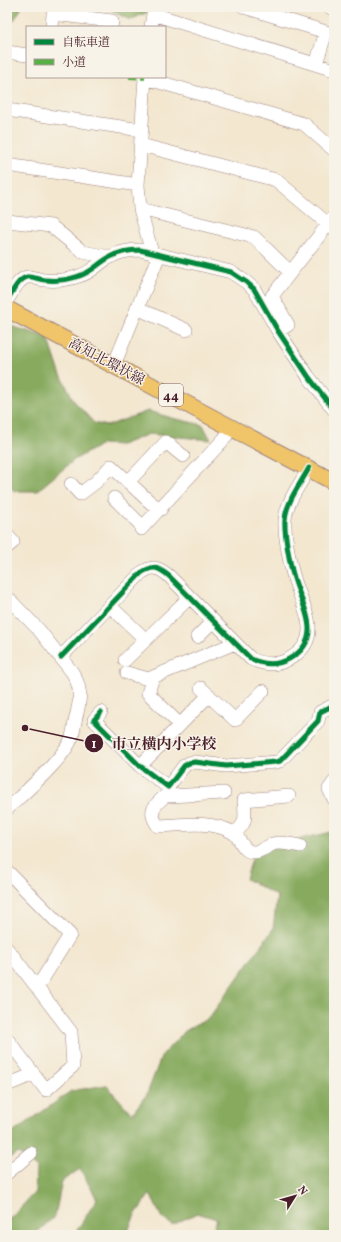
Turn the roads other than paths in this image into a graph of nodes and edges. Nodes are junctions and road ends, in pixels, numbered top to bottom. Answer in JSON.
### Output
{"nodes":[{"id":1,"x":244,"y":7,"type":"edge"},
{"id":2,"x":329,"y":7,"type":"edge"},
{"id":3,"x":334,"y":9,"type":"edge"},
{"id":4,"x":52,"y":26,"type":"edge"},
{"id":5,"x":111,"y":26,"type":"edge"},
{"id":6,"x":151,"y":26,"type":"edge"},
{"id":7,"x":7,"y":52,"type":"edge"},
{"id":8,"x":26,"y":55,"type":"edge"},
{"id":9,"x":316,"y":64,"type":"junction"},
{"id":10,"x":334,"y":70,"type":"edge"},
{"id":11,"x":145,"y":78,"type":"edge"},
{"id":12,"x":7,"y":110,"type":"edge"},
{"id":13,"x":141,"y":130,"type":"junction"},
{"id":14,"x":141,"y":145,"type":"junction"},
{"id":15,"x":334,"y":150,"type":"edge"},
{"id":16,"x":7,"y":165,"type":"edge"},
{"id":17,"x":138,"y":185,"type":"junction"},
{"id":18,"x":140,"y":209,"type":"junction"},
{"id":19,"x":7,"y":221,"type":"edge"},
{"id":20,"x":332,"y":223,"type":"edge"},
{"id":21,"x":155,"y":254,"type":"junction"},
{"id":22,"x":109,"y":257,"type":"junction"},
{"id":23,"x":290,"y":272,"type":"junction"},
{"id":24,"x":7,"y":300,"type":"edge"},
{"id":25,"x":137,"y":308,"type":"junction"},
{"id":26,"x":7,"y":309,"type":"edge"},
{"id":27,"x":186,"y":330,"type":"dead end"},
{"id":28,"x":278,"y":331,"type":"junction"},
{"id":29,"x":114,"y":365,"type":"junction"},
{"id":30,"x":334,"y":410,"type":"edge"},
{"id":31,"x":232,"y":427,"type":"junction"},
{"id":32,"x":183,"y":456,"type":"dead end"},
{"id":33,"x":309,"y":468,"type":"junction"},
{"id":34,"x":128,"y":482,"type":"junction"},
{"id":35,"x":334,"y":482,"type":"edge"},
{"id":36,"x":71,"y":484,"type":"dead end"},
{"id":37,"x":114,"y":498,"type":"dead end"},
{"id":38,"x":160,"y":508,"type":"junction"},
{"id":39,"x":7,"y":535,"type":"edge"},
{"id":40,"x":7,"y":547,"type":"edge"},
{"id":41,"x":7,"y":597,"type":"edge"},
{"id":42,"x":190,"y":597,"type":"junction"},
{"id":43,"x":110,"y":606,"type":"junction"},
{"id":44,"x":213,"y":621,"type":"junction"},
{"id":45,"x":197,"y":637,"type":"dead end"},
{"id":46,"x":146,"y":640,"type":"junction"},
{"id":47,"x":235,"y":643,"type":"junction"},
{"id":48,"x":61,"y":657,"type":"junction"},
{"id":49,"x":152,"y":680,"type":"junction"},
{"id":50,"x":263,"y":691,"type":"dead end"},
{"id":51,"x":334,"y":705,"type":"edge"},
{"id":52,"x":101,"y":712,"type":"dead end"},
{"id":53,"x":180,"y":725,"type":"junction"},
{"id":54,"x":140,"y":766,"type":"junction"},
{"id":55,"x":334,"y":782,"type":"edge"},
{"id":56,"x":168,"y":790,"type":"junction"},
{"id":57,"x":224,"y":793,"type":"dead end"},
{"id":58,"x":289,"y":796,"type":"dead end"},
{"id":59,"x":334,"y":799,"type":"edge"},
{"id":60,"x":7,"y":809,"type":"edge"},
{"id":61,"x":234,"y":833,"type":"junction"},
{"id":62,"x":300,"y":846,"type":"dead end"},
{"id":63,"x":7,"y":871,"type":"edge"},
{"id":64,"x":7,"y":949,"type":"edge"},
{"id":65,"x":37,"y":988,"type":"junction"},
{"id":66,"x":7,"y":1039,"type":"edge"},
{"id":67,"x":34,"y":1074,"type":"junction"},
{"id":68,"x":7,"y":1085,"type":"edge"},
{"id":69,"x":31,"y":1153,"type":"dead end"},
{"id":70,"x":7,"y":1173,"type":"edge"}],
"edges":[{"from":1,"to":9,"type":"street"},
{"from":2,"to":3,"type":"street"},
{"from":4,"to":5,"type":"street"},
{"from":6,"to":9,"type":"street"},
{"from":7,"to":8,"type":"street"},
{"from":9,"to":10,"type":"street"},
{"from":11,"to":13,"type":"street"},
{"from":11,"to":15,"type":"street"},
{"from":12,"to":13,"type":"street"},
{"from":13,"to":14,"type":"street"},
{"from":14,"to":17,"type":"street"},
{"from":14,"to":20,"type":"street"},
{"from":16,"to":17,"type":"street"},
{"from":17,"to":18,"type":"street"},
{"from":18,"to":21,"type":"street"},
{"from":18,"to":23,"type":"street"},
{"from":19,"to":22,"type":"street"},
{"from":20,"to":23,"type":"street"},
{"from":21,"to":22,"type":"street"},
{"from":21,"to":25,"type":"street"},
{"from":21,"to":28,"type":"street"},
{"from":22,"to":24,"type":"street"},
{"from":23,"to":28,"type":"street"},
{"from":25,"to":27,"type":"street"},
{"from":25,"to":29,"type":"street"},
{"from":26,"to":29,"type":"main road","name":"高知北環状線","number":"44"},
{"from":28,"to":30,"type":"street"},
{"from":29,"to":31,"type":"main road","name":"高知北環状線","number":"44"},
{"from":31,"to":33,"type":"main road","name":"高知北環状線","number":"44"},
{"from":31,"to":38,"type":"street"},
{"from":32,"to":34,"type":"street"},
{"from":33,"to":35,"type":"main road","name":"高知北環状線","number":"44"},
{"from":33,"to":47,"type":"street"},
{"from":34,"to":36,"type":"street"},
{"from":34,"to":38,"type":"street"},
{"from":37,"to":38,"type":"street"},
{"from":39,"to":40,"type":"street"},
{"from":41,"to":48,"type":"street"},
{"from":42,"to":43,"type":"street"},
{"from":42,"to":44,"type":"street"},
{"from":42,"to":46,"type":"street"},
{"from":43,"to":46,"type":"street"},
{"from":43,"to":48,"type":"street"},
{"from":44,"to":45,"type":"street"},
{"from":44,"to":47,"type":"street"},
{"from":46,"to":49,"type":"street"},
{"from":47,"to":49,"type":"street"},
{"from":48,"to":60,"type":"street"},
{"from":49,"to":53,"type":"street"},
{"from":50,"to":53,"type":"street"},
{"from":51,"to":56,"type":"street"},
{"from":52,"to":54,"type":"street"},
{"from":53,"to":54,"type":"street"},
{"from":54,"to":56,"type":"street"},
{"from":55,"to":59,"type":"street"},
{"from":56,"to":57,"type":"street"},
{"from":56,"to":61,"type":"street"},
{"from":58,"to":61,"type":"street"},
{"from":61,"to":62,"type":"street"},
{"from":63,"to":65,"type":"street"},
{"from":64,"to":65,"type":"street"},
{"from":65,"to":67,"type":"street"},
{"from":66,"to":67,"type":"street"},
{"from":67,"to":68,"type":"street"},
{"from":69,"to":70,"type":"street"}]}
